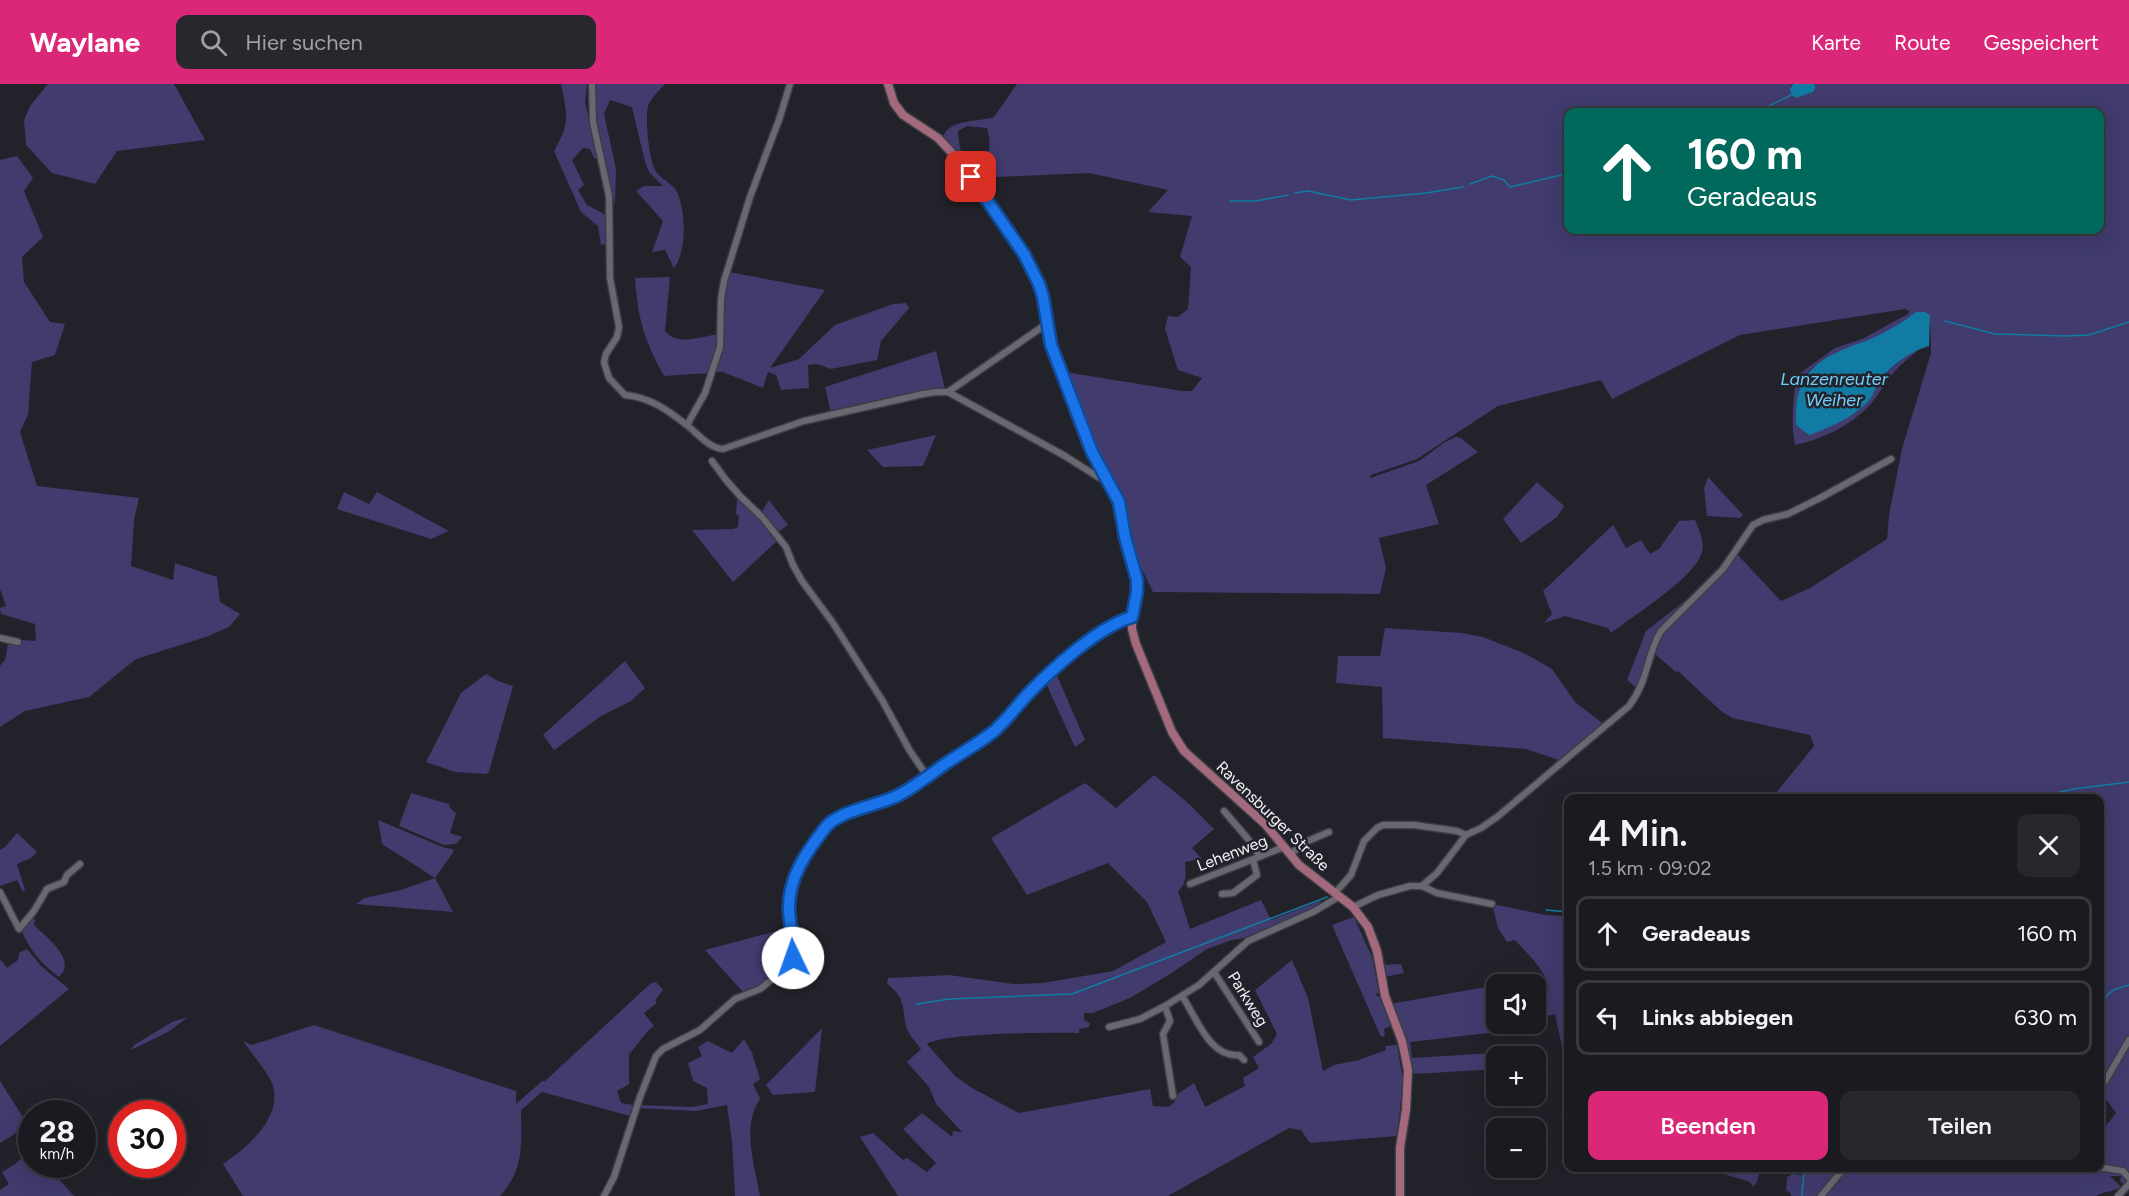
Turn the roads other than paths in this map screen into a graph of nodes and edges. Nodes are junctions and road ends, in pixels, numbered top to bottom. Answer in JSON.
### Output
{"nodes":[{"id":1,"x":592,"y":84,"type":"edge"},
{"id":2,"x":790,"y":84,"type":"edge"},
{"id":3,"x":888,"y":84,"type":"edge"},
{"id":4,"x":1047,"y":327,"type":"junction"},
{"id":5,"x":948,"y":392,"type":"junction"},
{"id":6,"x":687,"y":425,"type":"junction"},
{"id":7,"x":1891,"y":459,"type":"dead end"},
{"id":8,"x":712,"y":461,"type":"dead end"},
{"id":9,"x":1107,"y":480,"type":"junction"},
{"id":10,"x":1132,"y":617,"type":"junction"},
{"id":11,"x":0,"y":638,"type":"edge"},
{"id":12,"x":18,"y":642,"type":"dead end"},
{"id":13,"x":927,"y":776,"type":"junction"},
{"id":14,"x":1224,"y":811,"type":"dead end"},
{"id":15,"x":1329,"y":832,"type":"dead end"},
{"id":16,"x":1466,"y":835,"type":"junction"},
{"id":17,"x":1287,"y":851,"type":"junction"},
{"id":18,"x":1260,"y":856,"type":"junction"},
{"id":19,"x":1253,"y":860,"type":"junction"},
{"id":20,"x":80,"y":864,"type":"dead end"},
{"id":21,"x":1190,"y":884,"type":"dead end"},
{"id":22,"x":1422,"y":886,"type":"junction"},
{"id":23,"x":0,"y":892,"type":"edge"},
{"id":24,"x":1222,"y":894,"type":"dead end"},
{"id":25,"x":1337,"y":895,"type":"junction"},
{"id":26,"x":1492,"y":904,"type":"dead end"},
{"id":27,"x":1353,"y":907,"type":"junction"},
{"id":28,"x":1214,"y":972,"type":"junction"},
{"id":29,"x":1182,"y":996,"type":"junction"},
{"id":30,"x":1165,"y":1006,"type":"junction"},
{"id":31,"x":1109,"y":1027,"type":"dead end"},
{"id":32,"x":2129,"y":1040,"type":"edge"},
{"id":33,"x":1258,"y":1042,"type":"dead end"},
{"id":34,"x":1244,"y":1060,"type":"dead end"},
{"id":35,"x":2104,"y":1083,"type":"edge"},
{"id":36,"x":1173,"y":1095,"type":"dead end"},
{"id":37,"x":2104,"y":1168,"type":"edge"},
{"id":38,"x":1841,"y":1172,"type":"edge"},
{"id":39,"x":2129,"y":1178,"type":"edge"},
{"id":40,"x":2129,"y":1184,"type":"edge"},
{"id":41,"x":604,"y":1196,"type":"edge"},
{"id":42,"x":1400,"y":1196,"type":"edge"},
{"id":43,"x":1821,"y":1196,"type":"edge"},
{"id":44,"x":2118,"y":1196,"type":"edge"}],
"edges":[{"from":1,"to":6,"type":"street"},
{"from":2,"to":6,"type":"street"},
{"from":3,"to":4,"type":"main road","name":"Ravensburger Straße"},
{"from":4,"to":5,"type":"street"},
{"from":4,"to":9,"type":"main road","name":"Ravensburger Straße"},
{"from":5,"to":6,"type":"street"},
{"from":5,"to":9,"type":"street"},
{"from":7,"to":16,"type":"street"},
{"from":8,"to":13,"type":"street"},
{"from":9,"to":10,"type":"main road","name":"Ravensburger Straße"},
{"from":10,"to":13,"type":"street"},
{"from":10,"to":17,"type":"main road","name":"Ravensburger Straße"},
{"from":11,"to":12,"type":"street"},
{"from":13,"to":41,"type":"street"},
{"from":14,"to":18,"type":"street"},
{"from":15,"to":17,"type":"street","name":"Lehenweg"},
{"from":16,"to":22,"type":"street"},
{"from":16,"to":25,"type":"street"},
{"from":17,"to":18,"type":"street","name":"Lehenweg"},
{"from":17,"to":25,"type":"main road","name":"Ravensburger Straße"},
{"from":18,"to":19,"type":"street","name":"Lehenweg"},
{"from":19,"to":21,"type":"street","name":"Lehenweg"},
{"from":19,"to":24,"type":"street"},
{"from":20,"to":23,"type":"street"},
{"from":22,"to":26,"type":"street"},
{"from":22,"to":27,"type":"street"},
{"from":25,"to":27,"type":"main road","name":"Ravensburger Straße"},
{"from":25,"to":28,"type":"street"},
{"from":27,"to":42,"type":"main road","name":"Ravensburger Straße"},
{"from":28,"to":29,"type":"street"},
{"from":28,"to":33,"type":"street","name":"Parkweg"},
{"from":29,"to":30,"type":"street"},
{"from":29,"to":34,"type":"street"},
{"from":30,"to":31,"type":"street"},
{"from":30,"to":36,"type":"street"},
{"from":32,"to":35,"type":"street"},
{"from":37,"to":39,"type":"street"},
{"from":38,"to":43,"type":"street"},
{"from":40,"to":44,"type":"street"}]}
